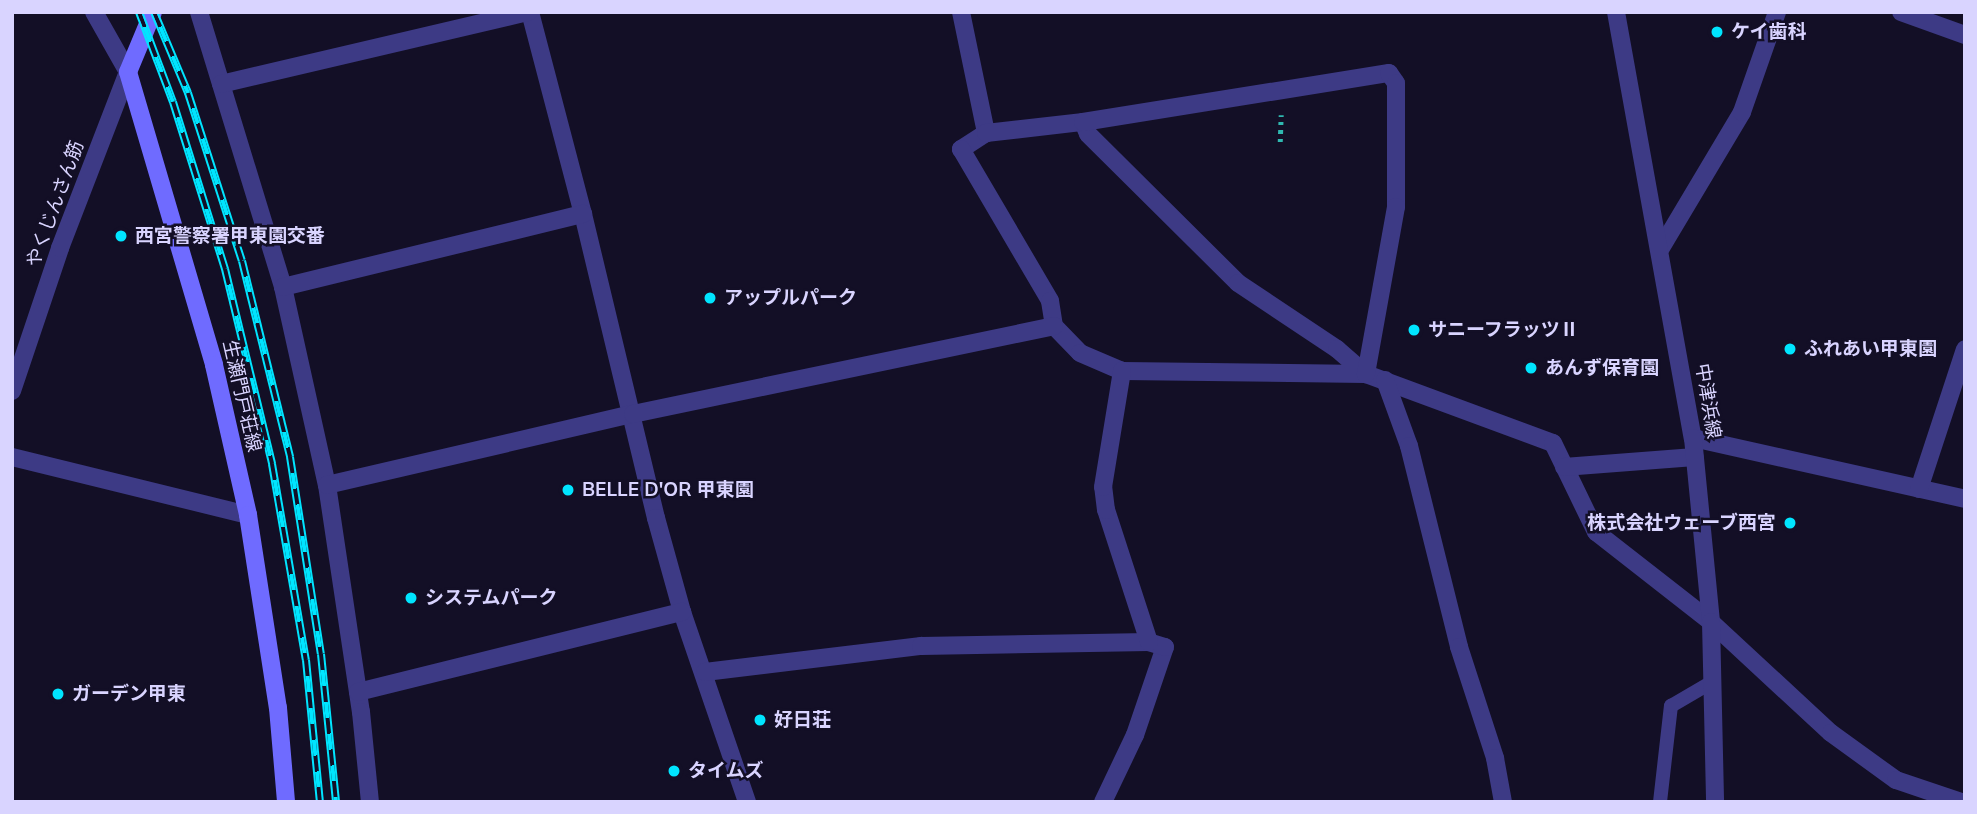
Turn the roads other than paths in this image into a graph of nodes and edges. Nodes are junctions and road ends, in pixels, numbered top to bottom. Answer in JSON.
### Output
{"nodes":[{"id":1,"x":94,"y":12,"type":"edge"},
{"id":2,"x":153,"y":12,"type":"edge"},
{"id":3,"x":199,"y":12,"type":"edge"},
{"id":4,"x":529,"y":12,"type":"edge"},
{"id":5,"x":961,"y":12,"type":"edge"},
{"id":6,"x":1616,"y":12,"type":"edge"},
{"id":7,"x":1777,"y":12,"type":"edge"},
{"id":8,"x":1901,"y":12,"type":"edge"},
{"id":9,"x":1965,"y":35,"type":"edge"},
{"id":10,"x":128,"y":72,"type":"junction"},
{"id":11,"x":221,"y":84,"type":"junction"},
{"id":12,"x":1083,"y":121,"type":"junction"},
{"id":13,"x":986,"y":133,"type":"junction"},
{"id":14,"x":583,"y":214,"type":"junction"},
{"id":15,"x":1661,"y":248,"type":"junction"},
{"id":16,"x":283,"y":288,"type":"junction"},
{"id":17,"x":1054,"y":326,"type":"junction"},
{"id":18,"x":1965,"y":349,"type":"edge"},
{"id":19,"x":1122,"y":371,"type":"junction"},
{"id":20,"x":1366,"y":374,"type":"junction"},
{"id":21,"x":1385,"y":380,"type":"junction"},
{"id":22,"x":12,"y":391,"type":"edge"},
{"id":23,"x":633,"y":414,"type":"junction"},
{"id":24,"x":1693,"y":438,"type":"junction"},
{"id":25,"x":12,"y":457,"type":"edge"},
{"id":26,"x":1695,"y":457,"type":"junction"},
{"id":27,"x":1564,"y":467,"type":"junction"},
{"id":28,"x":327,"y":485,"type":"junction"},
{"id":29,"x":1919,"y":489,"type":"junction"},
{"id":30,"x":1965,"y":499,"type":"edge"},
{"id":31,"x":248,"y":515,"type":"junction"},
{"id":32,"x":682,"y":612,"type":"junction"},
{"id":33,"x":1711,"y":622,"type":"junction"},
{"id":34,"x":1149,"y":642,"type":"junction"},
{"id":35,"x":705,"y":672,"type":"junction"},
{"id":36,"x":1712,"y":682,"type":"junction"},
{"id":37,"x":358,"y":692,"type":"junction"},
{"id":38,"x":1957,"y":801,"type":"edge"},
{"id":39,"x":286,"y":802,"type":"edge"},
{"id":40,"x":370,"y":802,"type":"edge"},
{"id":41,"x":747,"y":802,"type":"edge"},
{"id":42,"x":1103,"y":802,"type":"edge"},
{"id":43,"x":1503,"y":802,"type":"edge"},
{"id":44,"x":1660,"y":802,"type":"edge"},
{"id":45,"x":1715,"y":802,"type":"edge"}],
"edges":[{"from":1,"to":10,"type":"street"},
{"from":2,"to":10,"type":"main road"},
{"from":3,"to":11,"type":"street"},
{"from":4,"to":11,"type":"street"},
{"from":4,"to":14,"type":"street"},
{"from":5,"to":13,"type":"street"},
{"from":6,"to":15,"type":"street","name":"中津浜線"},
{"from":7,"to":15,"type":"street"},
{"from":8,"to":9,"type":"street"},
{"from":10,"to":22,"type":"street","name":"やくじんさん筋"},
{"from":10,"to":31,"type":"main road","name":"生瀬門戸荘線"},
{"from":11,"to":16,"type":"street"},
{"from":12,"to":13,"type":"street"},
{"from":12,"to":20,"type":"street"},
{"from":12,"to":20,"type":"street"},
{"from":13,"to":17,"type":"street"},
{"from":14,"to":16,"type":"street"},
{"from":14,"to":23,"type":"street"},
{"from":15,"to":24,"type":"street","name":"中津浜線"},
{"from":16,"to":28,"type":"street"},
{"from":17,"to":19,"type":"street"},
{"from":17,"to":23,"type":"street"},
{"from":18,"to":29,"type":"street"},
{"from":19,"to":20,"type":"street"},
{"from":19,"to":34,"type":"street"},
{"from":20,"to":21,"type":"street"},
{"from":21,"to":27,"type":"street"},
{"from":21,"to":43,"type":"street"},
{"from":23,"to":28,"type":"street"},
{"from":23,"to":32,"type":"street"},
{"from":24,"to":26,"type":"street","name":"中津浜線"},
{"from":24,"to":29,"type":"street"},
{"from":25,"to":31,"type":"street"},
{"from":26,"to":27,"type":"street"},
{"from":26,"to":33,"type":"street","name":"中津浜線"},
{"from":27,"to":33,"type":"street"},
{"from":28,"to":37,"type":"street"},
{"from":29,"to":30,"type":"street"},
{"from":31,"to":39,"type":"main road","name":"生瀬門戸荘線"},
{"from":32,"to":35,"type":"street"},
{"from":32,"to":37,"type":"street"},
{"from":33,"to":36,"type":"street","name":"中津浜線"},
{"from":33,"to":38,"type":"street"},
{"from":34,"to":35,"type":"street"},
{"from":34,"to":42,"type":"street"},
{"from":35,"to":41,"type":"street"},
{"from":36,"to":44,"type":"lane"},
{"from":36,"to":45,"type":"street","name":"中津浜線"},
{"from":37,"to":40,"type":"street"}]}
